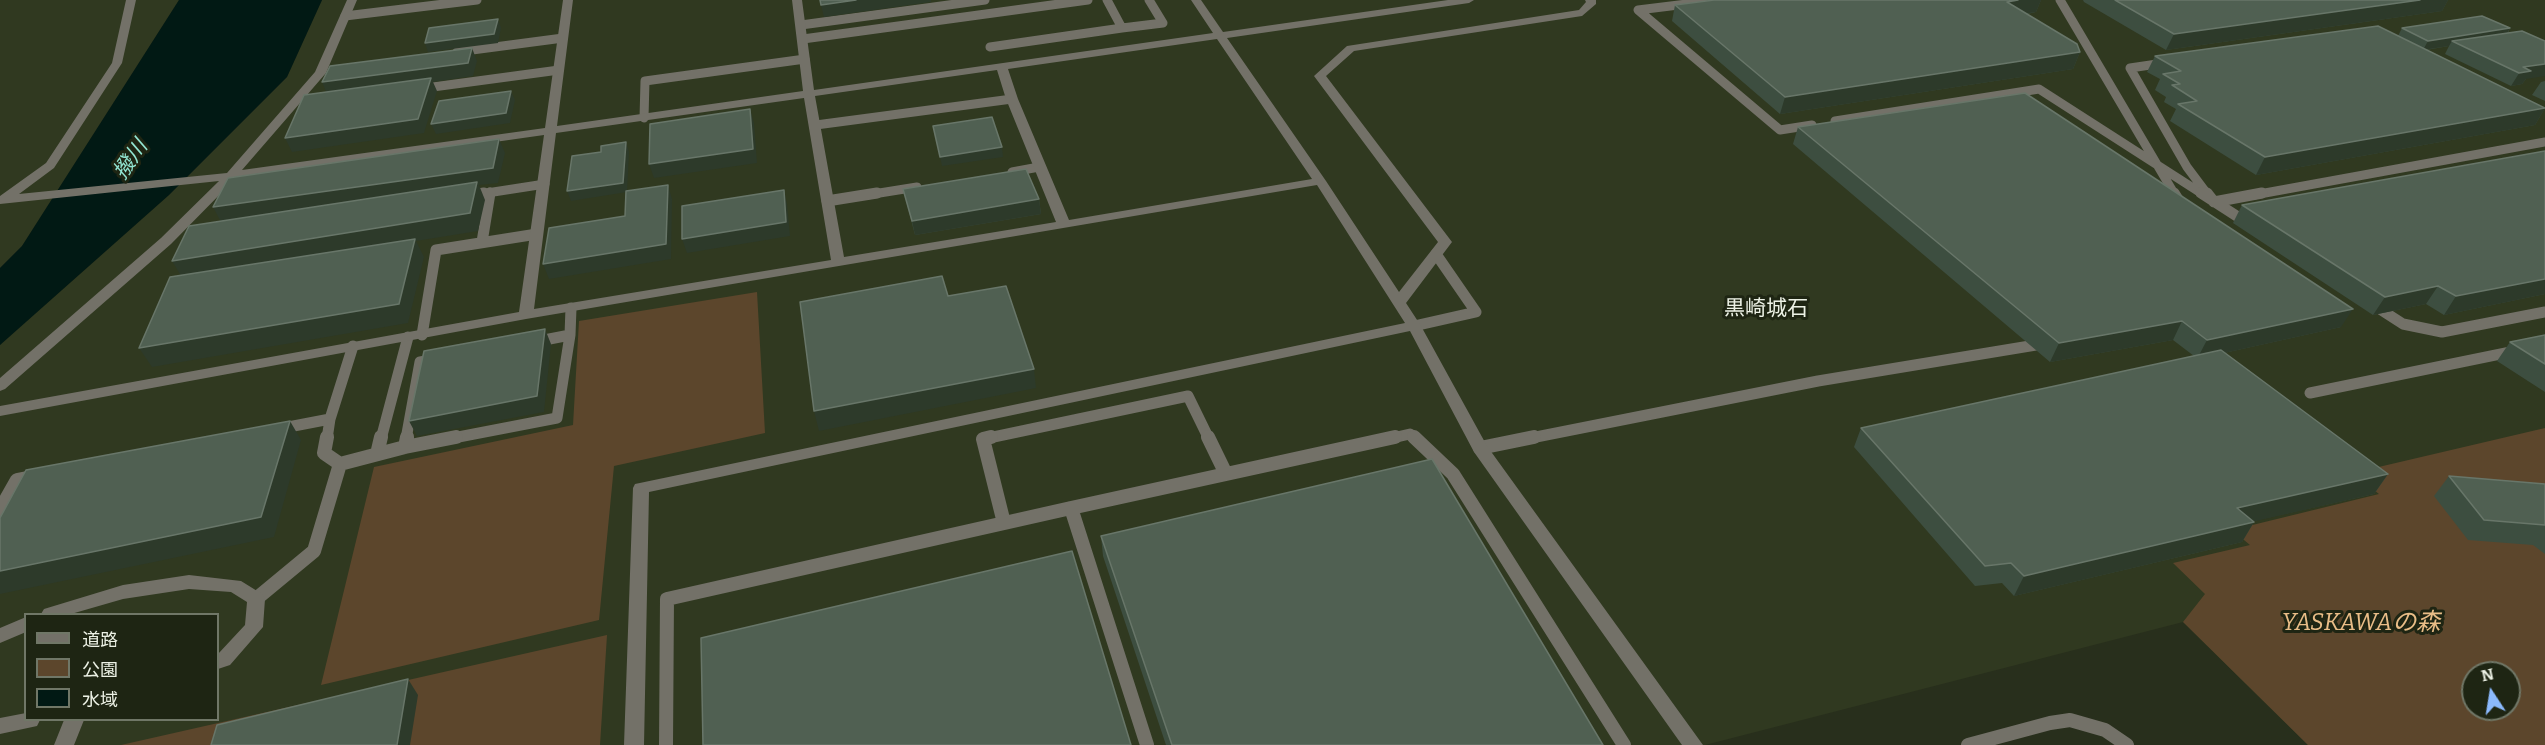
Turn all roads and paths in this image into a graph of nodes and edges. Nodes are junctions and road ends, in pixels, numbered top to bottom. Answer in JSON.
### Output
{"nodes":[{"id":1,"x":130,"y":0,"type":"edge"},
{"id":2,"x":351,"y":0,"type":"edge"},
{"id":3,"x":477,"y":0,"type":"edge"},
{"id":4,"x":568,"y":0,"type":"edge"},
{"id":5,"x":797,"y":0,"type":"edge"},
{"id":6,"x":985,"y":0,"type":"edge"},
{"id":7,"x":1088,"y":0,"type":"edge"},
{"id":8,"x":1107,"y":0,"type":"edge"},
{"id":9,"x":1149,"y":0,"type":"edge"},
{"id":10,"x":1196,"y":0,"type":"edge"},
{"id":11,"x":1469,"y":0,"type":"edge"},
{"id":12,"x":1590,"y":0,"type":"edge"},
{"id":13,"x":1719,"y":0,"type":"edge"},
{"id":14,"x":2060,"y":0,"type":"edge"},
{"id":15,"x":950,"y":2,"type":"edge"},
{"id":16,"x":345,"y":16,"type":"junction"},
{"id":17,"x":956,"y":18,"type":"junction"},
{"id":18,"x":801,"y":25,"type":"junction"},
{"id":19,"x":1122,"y":28,"type":"junction"},
{"id":20,"x":1220,"y":36,"type":"junction"},
{"id":21,"x":563,"y":38,"type":"junction"},
{"id":22,"x":803,"y":39,"type":"junction"},
{"id":23,"x":990,"y":47,"type":"dead end"},
{"id":24,"x":448,"y":53,"type":"edge"},
{"id":25,"x":805,"y":59,"type":"junction"},
{"id":26,"x":2175,"y":61,"type":"edge"},
{"id":27,"x":1002,"y":68,"type":"junction"},
{"id":28,"x":559,"y":70,"type":"junction"},
{"id":29,"x":408,"y":90,"type":"edge"},
{"id":30,"x":809,"y":94,"type":"junction"},
{"id":31,"x":1012,"y":99,"type":"junction"},
{"id":32,"x":644,"y":118,"type":"junction"},
{"id":33,"x":816,"y":125,"type":"junction"},
{"id":34,"x":551,"y":131,"type":"junction"},
{"id":35,"x":2545,"y":142,"type":"edge"},
{"id":36,"x":2157,"y":165,"type":"junction"},
{"id":37,"x":1039,"y":167,"type":"junction"},
{"id":38,"x":1004,"y":173,"type":"edge"},
{"id":39,"x":231,"y":176,"type":"junction"},
{"id":40,"x":1320,"y":181,"type":"junction"},
{"id":41,"x":545,"y":184,"type":"junction"},
{"id":42,"x":933,"y":184,"type":"edge"},
{"id":43,"x":490,"y":192,"type":"junction"},
{"id":44,"x":456,"y":197,"type":"edge"},
{"id":45,"x":2,"y":200,"type":"edge"},
{"id":46,"x":827,"y":201,"type":"junction"},
{"id":47,"x":2214,"y":202,"type":"junction"},
{"id":48,"x":2186,"y":213,"type":"edge"},
{"id":49,"x":1064,"y":224,"type":"junction"},
{"id":50,"x":2254,"y":227,"type":"edge"},
{"id":51,"x":537,"y":234,"type":"junction"},
{"id":52,"x":189,"y":238,"type":"edge"},
{"id":53,"x":166,"y":241,"type":"junction"},
{"id":54,"x":482,"y":242,"type":"junction"},
{"id":55,"x":1436,"y":254,"type":"junction"},
{"id":56,"x":838,"y":264,"type":"junction"},
{"id":57,"x":2363,"y":298,"type":"edge"},
{"id":58,"x":1399,"y":302,"type":"junction"},
{"id":59,"x":571,"y":308,"type":"junction"},
{"id":60,"x":2545,"y":312,"type":"edge"},
{"id":61,"x":526,"y":315,"type":"junction"},
{"id":62,"x":1414,"y":326,"type":"junction"},
{"id":63,"x":570,"y":335,"type":"junction"},
{"id":64,"x":415,"y":336,"type":"junction"},
{"id":65,"x":2055,"y":342,"type":"edge"},
{"id":66,"x":524,"y":343,"type":"edge"},
{"id":67,"x":2545,"y":345,"type":"edge"},
{"id":68,"x":352,"y":346,"type":"junction"},
{"id":69,"x":454,"y":356,"type":"edge"},
{"id":70,"x":0,"y":386,"type":"edge"},
{"id":71,"x":2310,"y":393,"type":"dead end"},
{"id":72,"x":0,"y":411,"type":"edge"},
{"id":73,"x":330,"y":419,"type":"junction"},
{"id":74,"x":260,"y":433,"type":"edge"},
{"id":75,"x":405,"y":447,"type":"junction"},
{"id":76,"x":1480,"y":448,"type":"junction"},
{"id":77,"x":377,"y":454,"type":"junction"},
{"id":78,"x":340,"y":464,"type":"junction"},
{"id":79,"x":52,"y":473,"type":"edge"},
{"id":80,"x":1226,"y":474,"type":"junction"},
{"id":81,"x":1071,"y":508,"type":"junction"},
{"id":82,"x":0,"y":510,"type":"edge"},
{"id":83,"x":1004,"y":523,"type":"junction"},
{"id":84,"x":256,"y":599,"type":"junction"},
{"id":85,"x":56,"y":613,"type":"edge"},
{"id":86,"x":24,"y":625,"type":"edge"},
{"id":87,"x":0,"y":636,"type":"edge"},
{"id":88,"x":219,"y":662,"type":"edge"},
{"id":89,"x":25,"y":721,"type":"edge"},
{"id":90,"x":74,"y":721,"type":"edge"},
{"id":91,"x":0,"y":726,"type":"edge"},
{"id":92,"x":64,"y":745,"type":"edge"},
{"id":93,"x":634,"y":745,"type":"edge"},
{"id":94,"x":666,"y":745,"type":"edge"},
{"id":95,"x":1147,"y":745,"type":"edge"},
{"id":96,"x":1623,"y":745,"type":"edge"},
{"id":97,"x":1694,"y":745,"type":"edge"},
{"id":98,"x":1968,"y":745,"type":"edge"},
{"id":99,"x":2127,"y":745,"type":"edge"}],
"edges":[{"from":1,"to":45,"type":"street"},
{"from":2,"to":16,"type":"street"},
{"from":3,"to":16,"type":"lane"},
{"from":4,"to":21,"type":"street"},
{"from":5,"to":18,"type":"street"},
{"from":6,"to":15,"type":"lane"},
{"from":7,"to":17,"type":"lane"},
{"from":8,"to":19,"type":"lane"},
{"from":9,"to":19,"type":"lane"},
{"from":10,"to":20,"type":"street"},
{"from":11,"to":20,"type":"street"},
{"from":12,"to":55,"type":"street"},
{"from":13,"to":36,"type":"lane"},
{"from":14,"to":36,"type":"lane"},
{"from":15,"to":17,"type":"lane"},
{"from":15,"to":18,"type":"lane"},
{"from":16,"to":39,"type":"street"},
{"from":17,"to":22,"type":"lane"},
{"from":18,"to":22,"type":"street"},
{"from":19,"to":23,"type":"lane"},
{"from":20,"to":27,"type":"street"},
{"from":20,"to":40,"type":"street"},
{"from":21,"to":24,"type":"lane"},
{"from":21,"to":28,"type":"street"},
{"from":22,"to":25,"type":"street"},
{"from":25,"to":30,"type":"street"},
{"from":25,"to":32,"type":"lane"},
{"from":26,"to":47,"type":"lane"},
{"from":27,"to":30,"type":"street"},
{"from":27,"to":31,"type":"street"},
{"from":28,"to":29,"type":"lane"},
{"from":28,"to":34,"type":"street"},
{"from":30,"to":32,"type":"street"},
{"from":30,"to":33,"type":"street"},
{"from":31,"to":33,"type":"lane"},
{"from":31,"to":37,"type":"street"},
{"from":32,"to":34,"type":"street"},
{"from":33,"to":46,"type":"street"},
{"from":34,"to":39,"type":"street"},
{"from":34,"to":41,"type":"street"},
{"from":35,"to":47,"type":"lane"},
{"from":36,"to":47,"type":"lane"},
{"from":36,"to":48,"type":"lane"},
{"from":37,"to":38,"type":"lane"},
{"from":37,"to":49,"type":"street"},
{"from":39,"to":45,"type":"street"},
{"from":39,"to":53,"type":"street"},
{"from":40,"to":49,"type":"street"},
{"from":40,"to":58,"type":"street"},
{"from":41,"to":43,"type":"lane"},
{"from":41,"to":51,"type":"street"},
{"from":42,"to":46,"type":"lane"},
{"from":43,"to":44,"type":"lane"},
{"from":43,"to":54,"type":"lane"},
{"from":46,"to":56,"type":"street"},
{"from":47,"to":50,"type":"lane"},
{"from":49,"to":56,"type":"street"},
{"from":51,"to":54,"type":"lane"},
{"from":51,"to":61,"type":"street"},
{"from":52,"to":53,"type":"lane"},
{"from":53,"to":70,"type":"street"},
{"from":54,"to":64,"type":"lane"},
{"from":55,"to":58,"type":"street"},
{"from":55,"to":62,"type":"lane"},
{"from":56,"to":59,"type":"street"},
{"from":57,"to":60,"type":"lane"},
{"from":58,"to":62,"type":"street"},
{"from":59,"to":61,"type":"street"},
{"from":59,"to":63,"type":"lane"},
{"from":61,"to":64,"type":"street"},
{"from":62,"to":76,"type":"street"},
{"from":62,"to":93,"type":"street"},
{"from":63,"to":66,"type":"lane"},
{"from":63,"to":75,"type":"lane"},
{"from":64,"to":68,"type":"street"},
{"from":64,"to":77,"type":"lane"},
{"from":65,"to":76,"type":"lane"},
{"from":67,"to":71,"type":"lane"},
{"from":68,"to":72,"type":"street"},
{"from":68,"to":73,"type":"lane"},
{"from":69,"to":75,"type":"lane"},
{"from":73,"to":74,"type":"lane"},
{"from":73,"to":78,"type":"lane"},
{"from":75,"to":77,"type":"lane"},
{"from":76,"to":97,"type":"street"},
{"from":77,"to":78,"type":"lane"},
{"from":78,"to":84,"type":"lane"},
{"from":79,"to":82,"type":"lane"},
{"from":80,"to":81,"type":"lane"},
{"from":80,"to":83,"type":"lane"},
{"from":80,"to":96,"type":"lane"},
{"from":81,"to":83,"type":"lane"},
{"from":81,"to":95,"type":"lane"},
{"from":83,"to":94,"type":"lane"},
{"from":84,"to":85,"type":"street"},
{"from":84,"to":88,"type":"street"},
{"from":86,"to":87,"type":"street"},
{"from":89,"to":91,"type":"street"},
{"from":90,"to":92,"type":"street"},
{"from":98,"to":99,"type":"lane"}]}
